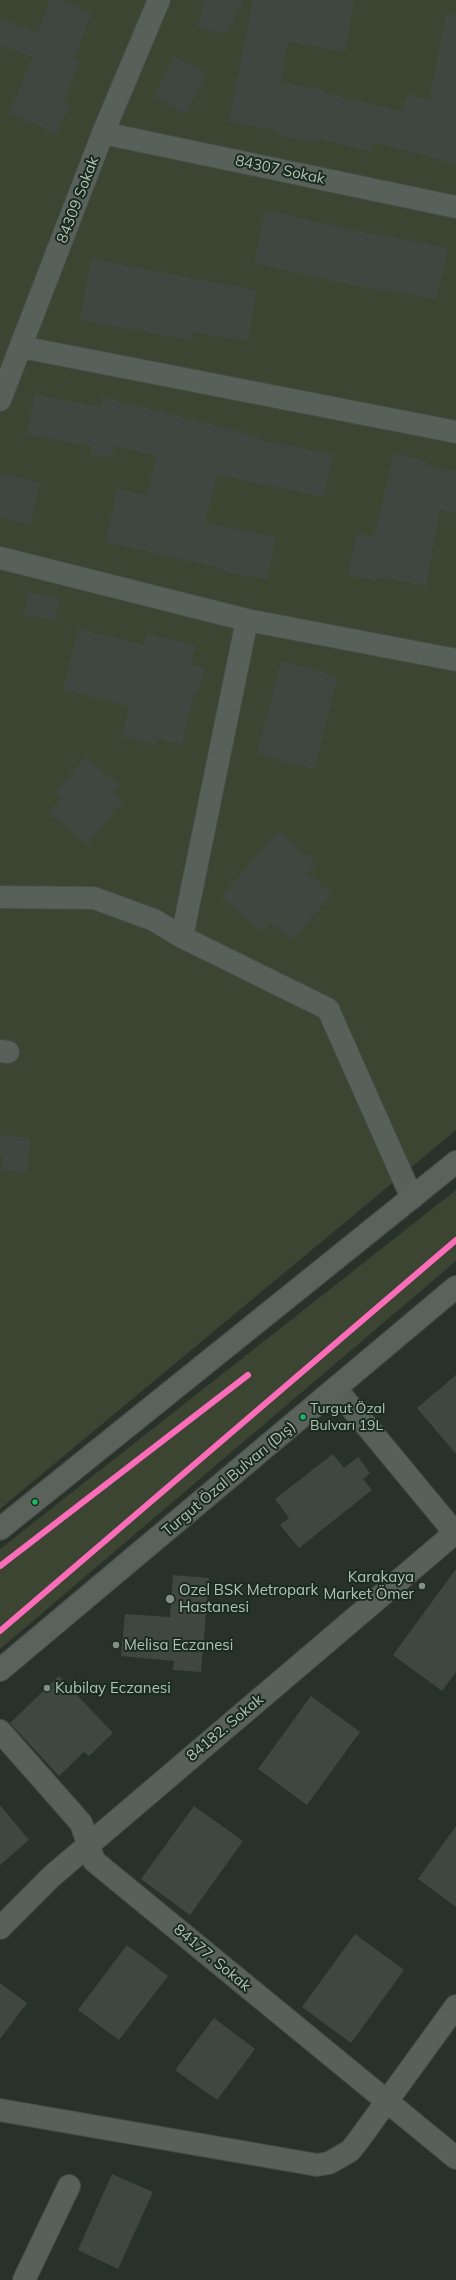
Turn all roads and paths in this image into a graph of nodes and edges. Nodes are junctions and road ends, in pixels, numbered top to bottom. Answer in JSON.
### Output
{"nodes":[{"id":1,"x":158,"y":0,"type":"edge"},
{"id":2,"x":103,"y":133,"type":"junction"},
{"id":3,"x":456,"y":207,"type":"edge"},
{"id":4,"x":20,"y":348,"type":"junction"},
{"id":5,"x":0,"y":400,"type":"edge"},
{"id":6,"x":456,"y":432,"type":"edge"},
{"id":7,"x":0,"y":558,"type":"edge"},
{"id":8,"x":247,"y":620,"type":"junction"},
{"id":9,"x":456,"y":660,"type":"edge"},
{"id":10,"x":0,"y":897,"type":"edge"},
{"id":11,"x":182,"y":937,"type":"junction"},
{"id":12,"x":456,"y":1162,"type":"edge"},
{"id":13,"x":412,"y":1198,"type":"junction"},
{"id":14,"x":456,"y":1287,"type":"edge"},
{"id":15,"x":336,"y":1389,"type":"junction"},
{"id":16,"x":0,"y":1529,"type":"edge"},
{"id":17,"x":456,"y":1533,"type":"edge"},
{"id":18,"x":0,"y":1670,"type":"edge"},
{"id":19,"x":0,"y":1731,"type":"edge"},
{"id":20,"x":88,"y":1846,"type":"junction"},
{"id":21,"x":0,"y":1928,"type":"edge"},
{"id":22,"x":456,"y":2006,"type":"edge"},
{"id":23,"x":386,"y":2102,"type":"junction"},
{"id":24,"x":0,"y":2110,"type":"edge"},
{"id":25,"x":456,"y":2158,"type":"edge"},
{"id":26,"x":69,"y":2186,"type":"dead end"},
{"id":27,"x":24,"y":2280,"type":"edge"}],
"edges":[{"from":1,"to":2,"type":"street","name":"84309 Sokak"},
{"from":2,"to":3,"type":"street","name":"84307 Sokak"},
{"from":2,"to":4,"type":"street","name":"84309 Sokak"},
{"from":4,"to":5,"type":"street","name":"84309 Sokak"},
{"from":4,"to":6,"type":"street"},
{"from":7,"to":8,"type":"street"},
{"from":8,"to":9,"type":"street"},
{"from":8,"to":11,"type":"street"},
{"from":10,"to":11,"type":"street"},
{"from":11,"to":13,"type":"street"},
{"from":12,"to":13,"type":"main road"},
{"from":13,"to":16,"type":"main road"},
{"from":14,"to":15,"type":"main road","name":"Turgut Özal Bulvarı (Dış)"},
{"from":15,"to":17,"type":"street"},
{"from":15,"to":18,"type":"main road","name":"Turgut Özal Bulvarı (Dış)"},
{"from":17,"to":20,"type":"street","name":"84182. Sokak"},
{"from":19,"to":20,"type":"street","name":"84177. Sokak"},
{"from":20,"to":21,"type":"street","name":"84182. Sokak"},
{"from":20,"to":23,"type":"street","name":"84177. Sokak"},
{"from":22,"to":23,"type":"street"},
{"from":23,"to":24,"type":"street"},
{"from":23,"to":25,"type":"street","name":"84177. Sokak"},
{"from":26,"to":27,"type":"street"}]}
